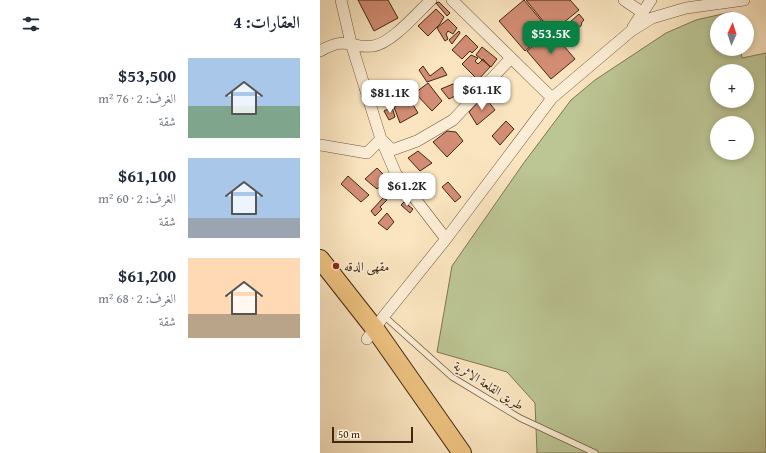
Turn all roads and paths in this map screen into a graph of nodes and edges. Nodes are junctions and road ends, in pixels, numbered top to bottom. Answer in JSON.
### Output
{"nodes":[{"id":1,"x":341,"y":0,"type":"edge"},
{"id":2,"x":431,"y":0,"type":"edge"},
{"id":3,"x":452,"y":0,"type":"edge"},
{"id":4,"x":624,"y":0,"type":"edge"},
{"id":5,"x":651,"y":0,"type":"edge"},
{"id":6,"x":744,"y":0,"type":"edge"},
{"id":7,"x":643,"y":13,"type":"junction"},
{"id":8,"x":631,"y":31,"type":"junction"},
{"id":9,"x":351,"y":43,"type":"junction"},
{"id":10,"x":320,"y":51,"type":"edge"},
{"id":11,"x":511,"y":58,"type":"junction"},
{"id":12,"x":552,"y":98,"type":"junction"},
{"id":13,"x":382,"y":139,"type":"junction"},
{"id":14,"x":320,"y":145,"type":"edge"},
{"id":15,"x":446,"y":239,"type":"junction"},
{"id":16,"x":322,"y":271,"type":"edge"},
{"id":17,"x":376,"y":328,"type":"junction"},
{"id":18,"x":448,"y":453,"type":"edge"},
{"id":19,"x":462,"y":453,"type":"edge"},
{"id":20,"x":595,"y":453,"type":"edge"}],
"edges":[{"from":1,"to":9,"type":"street"},
{"from":2,"to":9,"type":"street"},
{"from":3,"to":11,"type":"street"},
{"from":4,"to":7,"type":"street"},
{"from":5,"to":7,"type":"street"},
{"from":6,"to":8,"type":"street"},
{"from":7,"to":8,"type":"street"},
{"from":8,"to":12,"type":"street"},
{"from":9,"to":10,"type":"street"},
{"from":9,"to":13,"type":"street"},
{"from":11,"to":12,"type":"street"},
{"from":11,"to":13,"type":"street"},
{"from":12,"to":15,"type":"street"},
{"from":13,"to":14,"type":"street"},
{"from":13,"to":15,"type":"street"},
{"from":15,"to":17,"type":"street"},
{"from":16,"to":17,"type":"highway"},
{"from":17,"to":18,"type":"highway"},
{"from":17,"to":19,"type":"highway"},
{"from":17,"to":20,"type":"lane","name":"طريق القلعة الاثرية"}]}
